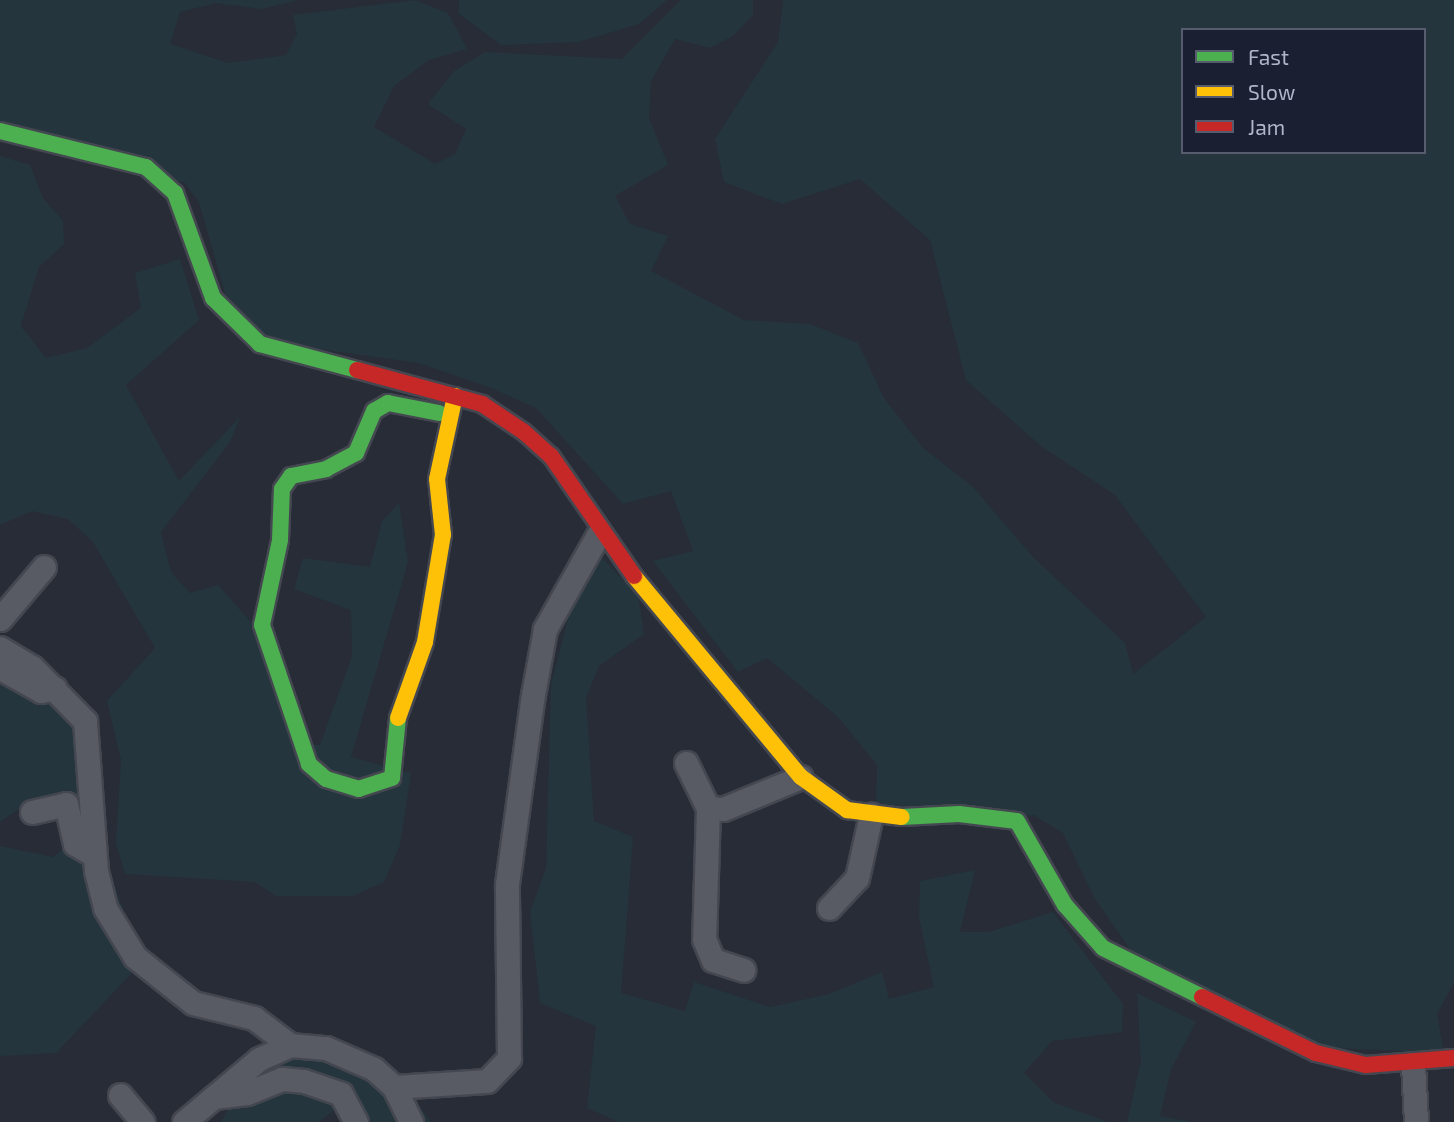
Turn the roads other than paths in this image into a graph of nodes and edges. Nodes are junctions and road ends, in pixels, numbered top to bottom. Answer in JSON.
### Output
{"nodes":[{"id":1,"x":0,"y":131,"type":"edge"},
{"id":2,"x":454,"y":396,"type":"junction"},
{"id":3,"x":450,"y":415,"type":"junction"},
{"id":4,"x":599,"y":533,"type":"junction"},
{"id":5,"x":44,"y":567,"type":"dead end"},
{"id":6,"x":0,"y":619,"type":"edge"},
{"id":7,"x":0,"y":648,"type":"edge"},
{"id":8,"x":2,"y":674,"type":"edge"},
{"id":9,"x":55,"y":688,"type":"junction"},
{"id":10,"x":686,"y":762,"type":"dead end"},
{"id":11,"x":801,"y":777,"type":"junction"},
{"id":12,"x":708,"y":808,"type":"junction"},
{"id":13,"x":32,"y":812,"type":"dead end"},
{"id":14,"x":871,"y":815,"type":"junction"},
{"id":15,"x":94,"y":855,"type":"junction"},
{"id":16,"x":829,"y":908,"type":"dead end"},
{"id":17,"x":743,"y":970,"type":"dead end"},
{"id":18,"x":290,"y":1045,"type":"junction"},
{"id":19,"x":1454,"y":1058,"type":"edge"},
{"id":20,"x":1413,"y":1064,"type":"junction"},
{"id":21,"x":394,"y":1087,"type":"junction"},
{"id":22,"x":120,"y":1095,"type":"dead end"},
{"id":23,"x":214,"y":1097,"type":"junction"},
{"id":24,"x":143,"y":1122,"type":"edge"},
{"id":25,"x":184,"y":1122,"type":"edge"},
{"id":26,"x":356,"y":1122,"type":"edge"},
{"id":27,"x":411,"y":1122,"type":"edge"},
{"id":28,"x":1416,"y":1122,"type":"edge"}],
"edges":[{"from":1,"to":2,"type":"street"},
{"from":2,"to":3,"type":"street"},
{"from":2,"to":4,"type":"street"},
{"from":3,"to":3,"type":"street"},
{"from":4,"to":11,"type":"street"},
{"from":4,"to":21,"type":"street"},
{"from":5,"to":6,"type":"street"},
{"from":7,"to":9,"type":"street"},
{"from":8,"to":9,"type":"street"},
{"from":9,"to":15,"type":"street"},
{"from":10,"to":12,"type":"street"},
{"from":11,"to":12,"type":"street"},
{"from":11,"to":14,"type":"street"},
{"from":12,"to":17,"type":"street"},
{"from":13,"to":15,"type":"street"},
{"from":14,"to":16,"type":"street"},
{"from":14,"to":20,"type":"street"},
{"from":15,"to":18,"type":"street"},
{"from":18,"to":21,"type":"street"},
{"from":18,"to":23,"type":"street"},
{"from":19,"to":20,"type":"street"},
{"from":20,"to":28,"type":"street"},
{"from":21,"to":27,"type":"street"},
{"from":22,"to":24,"type":"street"},
{"from":23,"to":25,"type":"street"},
{"from":23,"to":26,"type":"street"}]}
